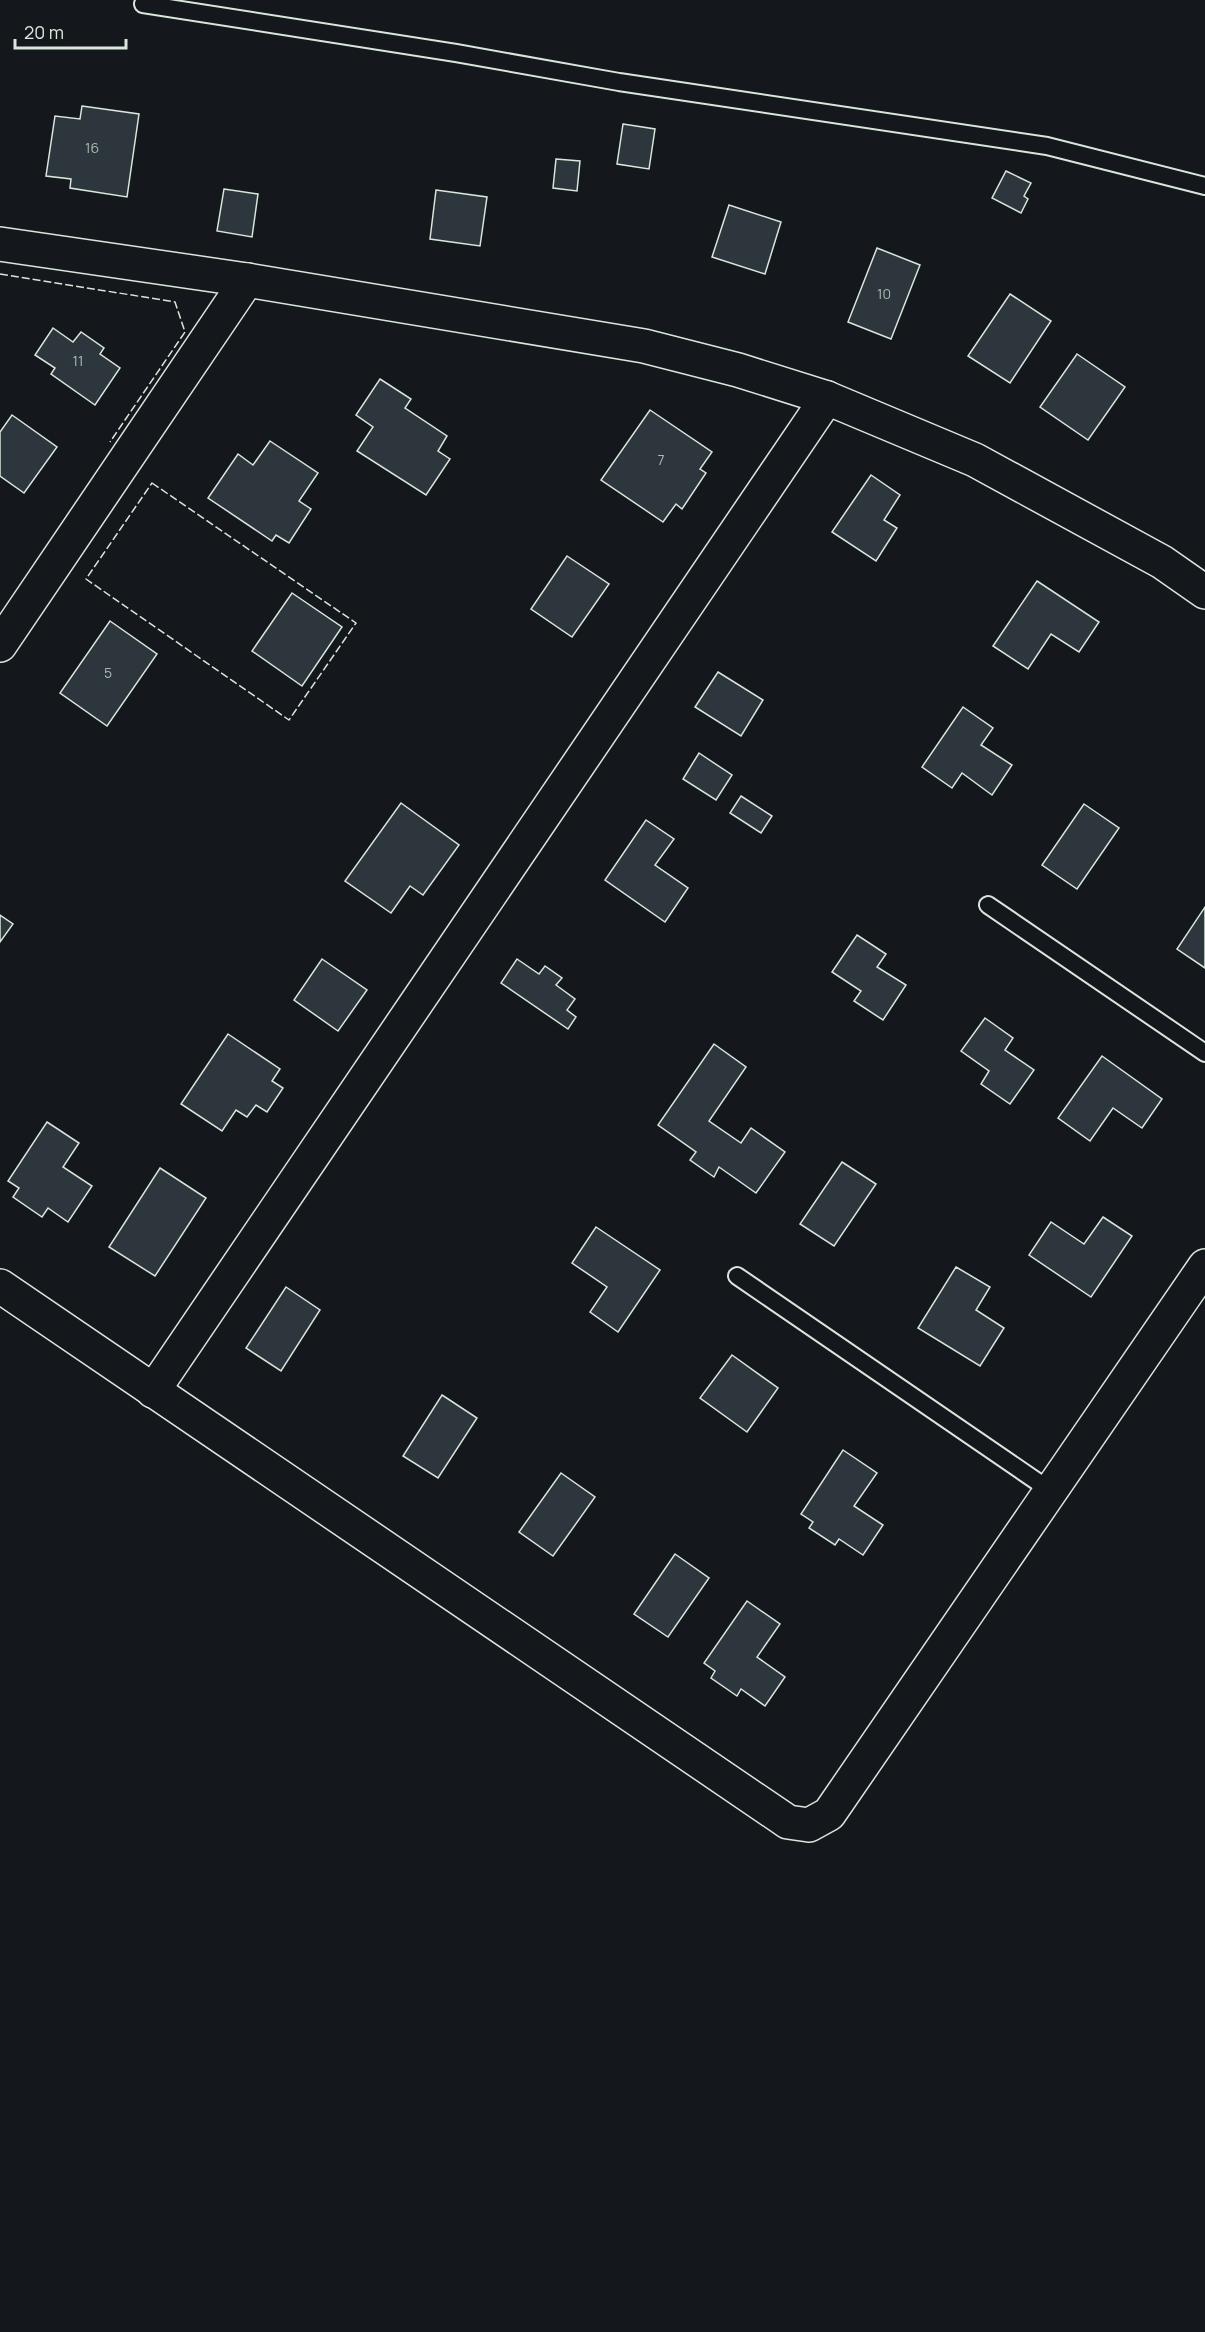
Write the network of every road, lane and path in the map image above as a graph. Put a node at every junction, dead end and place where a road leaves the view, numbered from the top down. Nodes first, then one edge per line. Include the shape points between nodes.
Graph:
1 (143, 4) dead end
2 (1205, 186) edge
3 (0, 244) edge
4 (247, 280) junction
5 (827, 398) junction
6 (1205, 592) edge
7 (0, 645) edge
8 (988, 905) dead end
9 (1205, 1053) edge
10 (1205, 1266) edge
11 (737, 1276) dead end
12 (0, 1286) edge
13 (153, 1391) junction
14 (1051, 1491) junction

1 - 2 lane via 619,82 1047,146
3 - 4 street
4 - 5 street via 644,346
4 - 7 street
5 - 6 street via 975,460 1162,562
5 - 13 street
8 - 9 lane
10 - 14 street
11 - 14 lane
12 - 13 street
13 - 14 street via 788,1822 809,1825 829,1814

